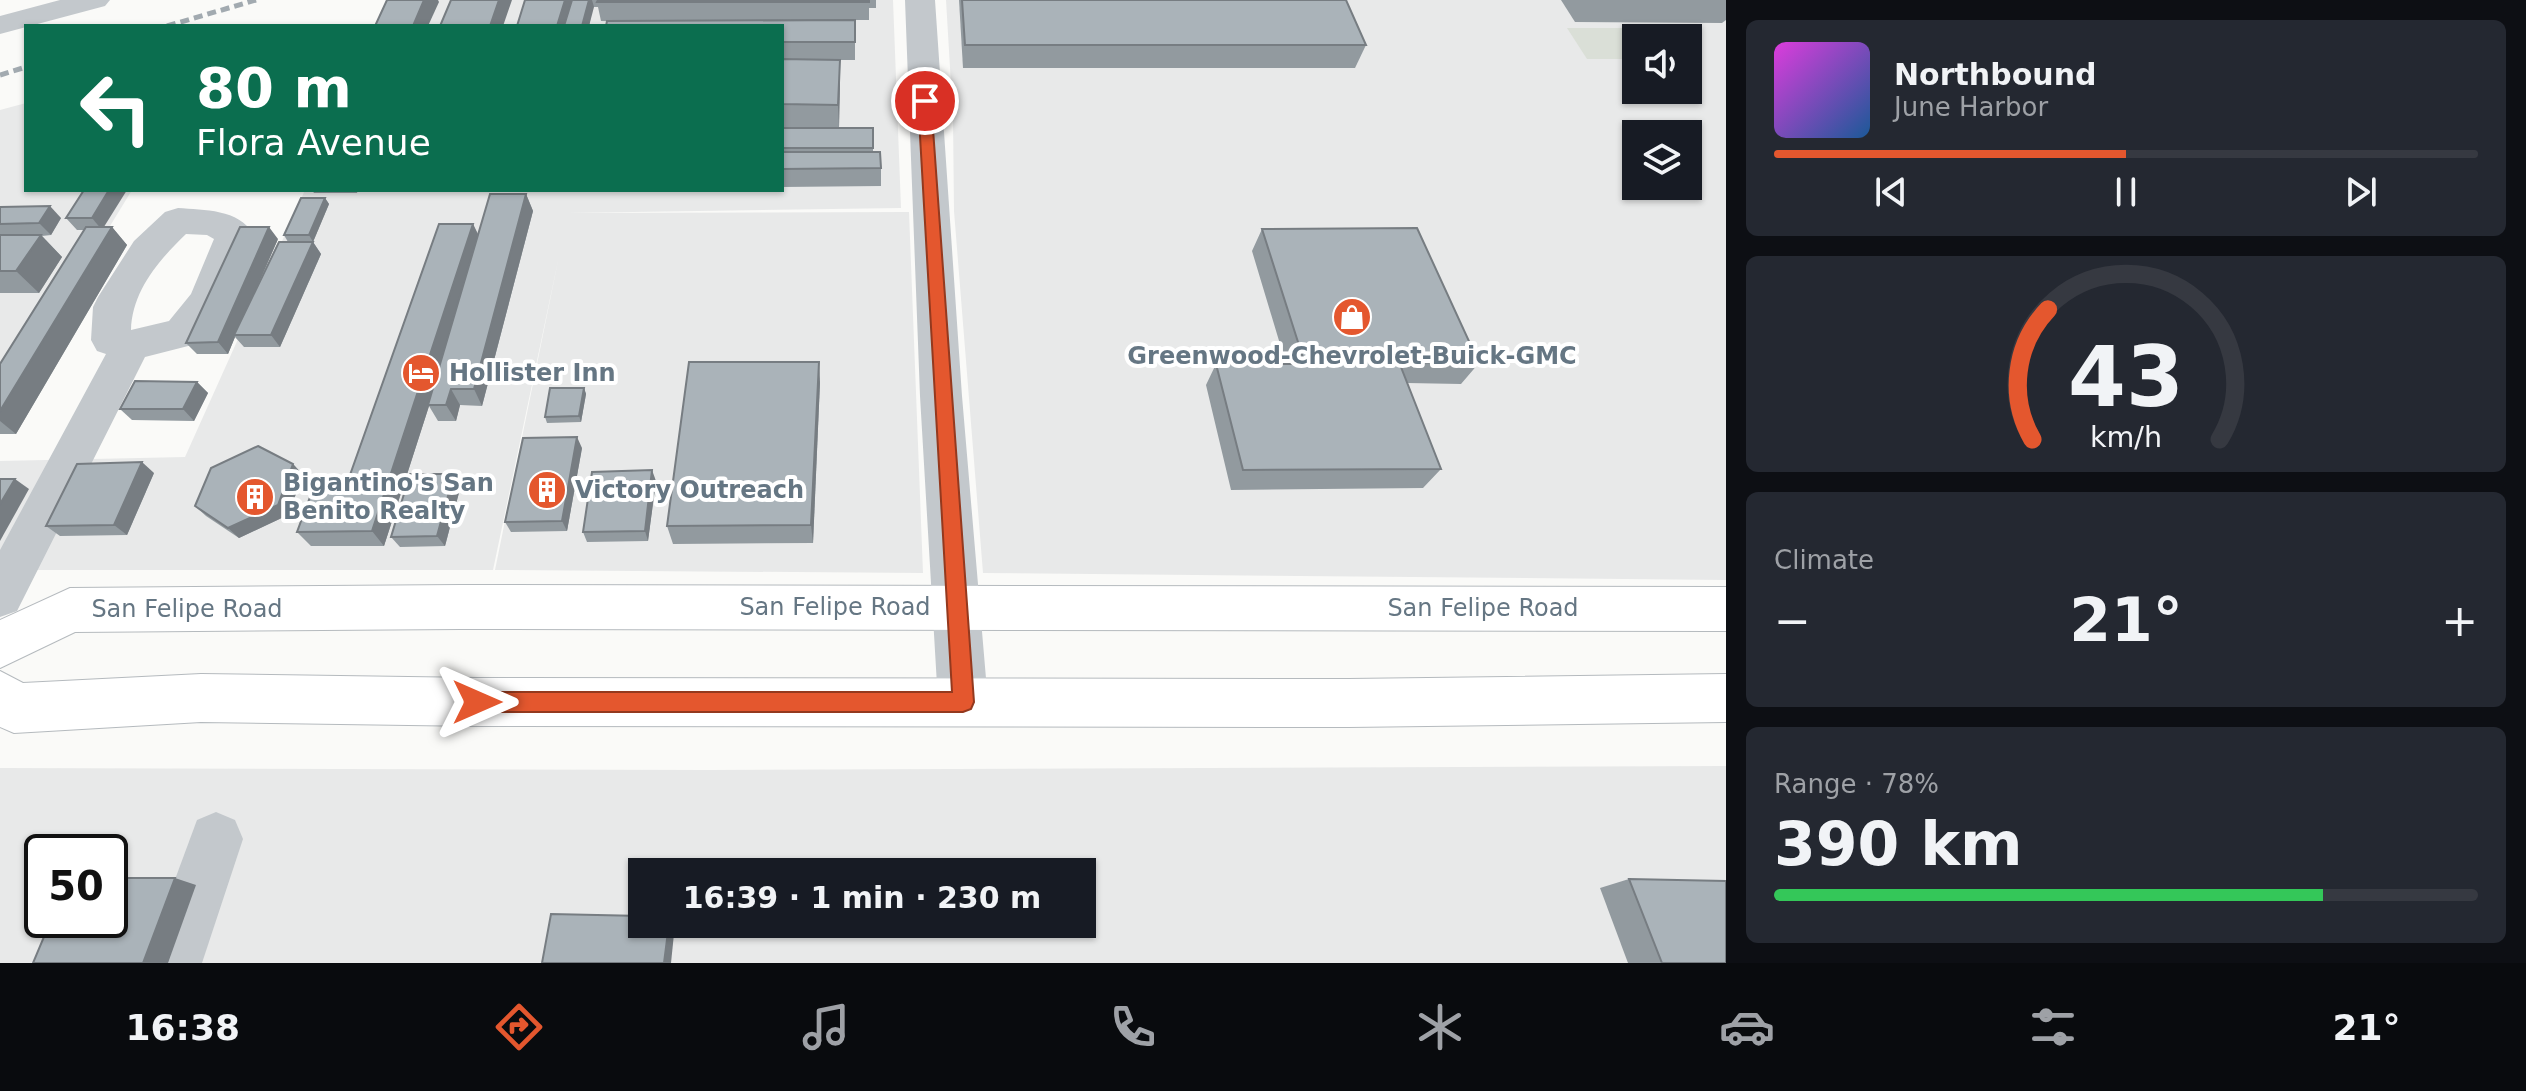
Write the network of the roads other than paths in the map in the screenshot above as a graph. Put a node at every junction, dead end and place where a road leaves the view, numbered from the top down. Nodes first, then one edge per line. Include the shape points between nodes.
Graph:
1 (95, 0) edge
2 (920, 0) edge
3 (0, 25) edge
4 (131, 345) dead end
5 (0, 596) edge
6 (955, 607) junction
7 (1726, 609) edge
8 (0, 645) edge
9 (0, 695) edge
10 (1726, 698) edge
11 (963, 702) junction
12 (216, 839) dead end
13 (173, 963) edge

1 - 3 street
2 - 6 street
4 - 5 street
6 - 7 main road, San Felipe Road
6 - 8 main road, San Felipe Road via 70,610
6 - 11 street
9 - 11 main road via 14,708 201,698
10 - 11 main road
12 - 13 street

